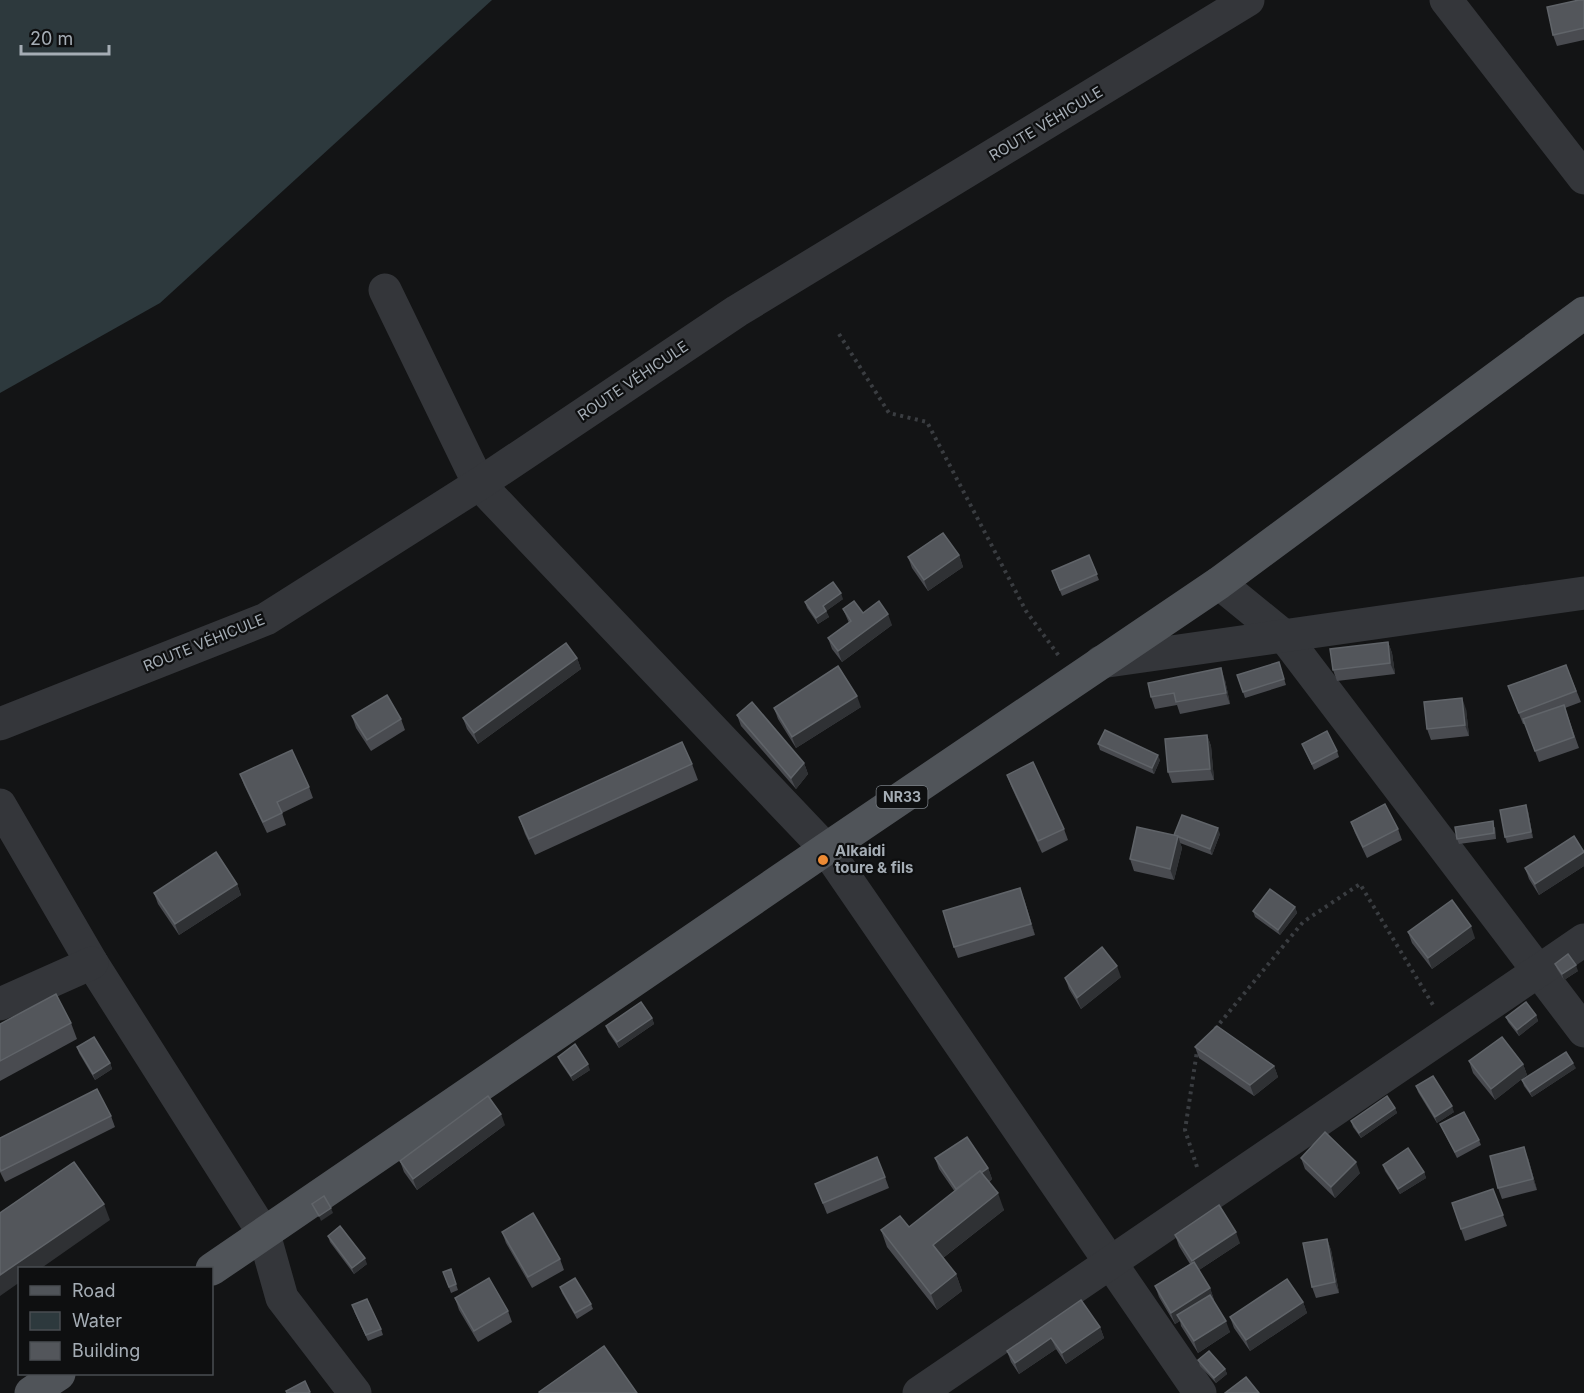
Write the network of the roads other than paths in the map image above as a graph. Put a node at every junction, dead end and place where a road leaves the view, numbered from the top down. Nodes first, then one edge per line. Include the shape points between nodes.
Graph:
1 (1248, 0) edge
2 (1446, 0) edge
3 (1584, 178) edge
4 (385, 290) dead end
5 (1584, 313) edge
6 (479, 484) junction
7 (1219, 584) junction
8 (1584, 593) edge
9 (1284, 636) junction
10 (1089, 671) junction
11 (0, 724) edge
12 (0, 805) edge
13 (826, 849) junction
14 (1584, 940) edge
15 (92, 963) junction
16 (1539, 971) junction
17 (0, 1004) edge
18 (1584, 1031) edge
19 (264, 1233) junction
20 (1110, 1262) junction
21 (213, 1268) edge
22 (58, 1375) edge
23 (31, 1393) edge
24 (355, 1393) edge
25 (919, 1393) edge
26 (1200, 1393) edge

1 - 6 street, ROUTE VÉHICULE via 737,311
2 - 3 street
4 - 6 street
5 - 7 main road, NR33
6 - 11 street, ROUTE VÉHICULE via 266,619
6 - 13 street
7 - 9 street
7 - 10 main road, NR33
8 - 9 street
9 - 10 street
9 - 16 street
10 - 13 main road, NR33
12 - 15 street
13 - 19 main road, NR33
13 - 20 street
14 - 16 street
15 - 17 street
15 - 19 street
16 - 18 street
16 - 20 street
19 - 21 main road, NR33
19 - 24 street via 282,1298
20 - 25 street
20 - 26 street
22 - 23 main road

